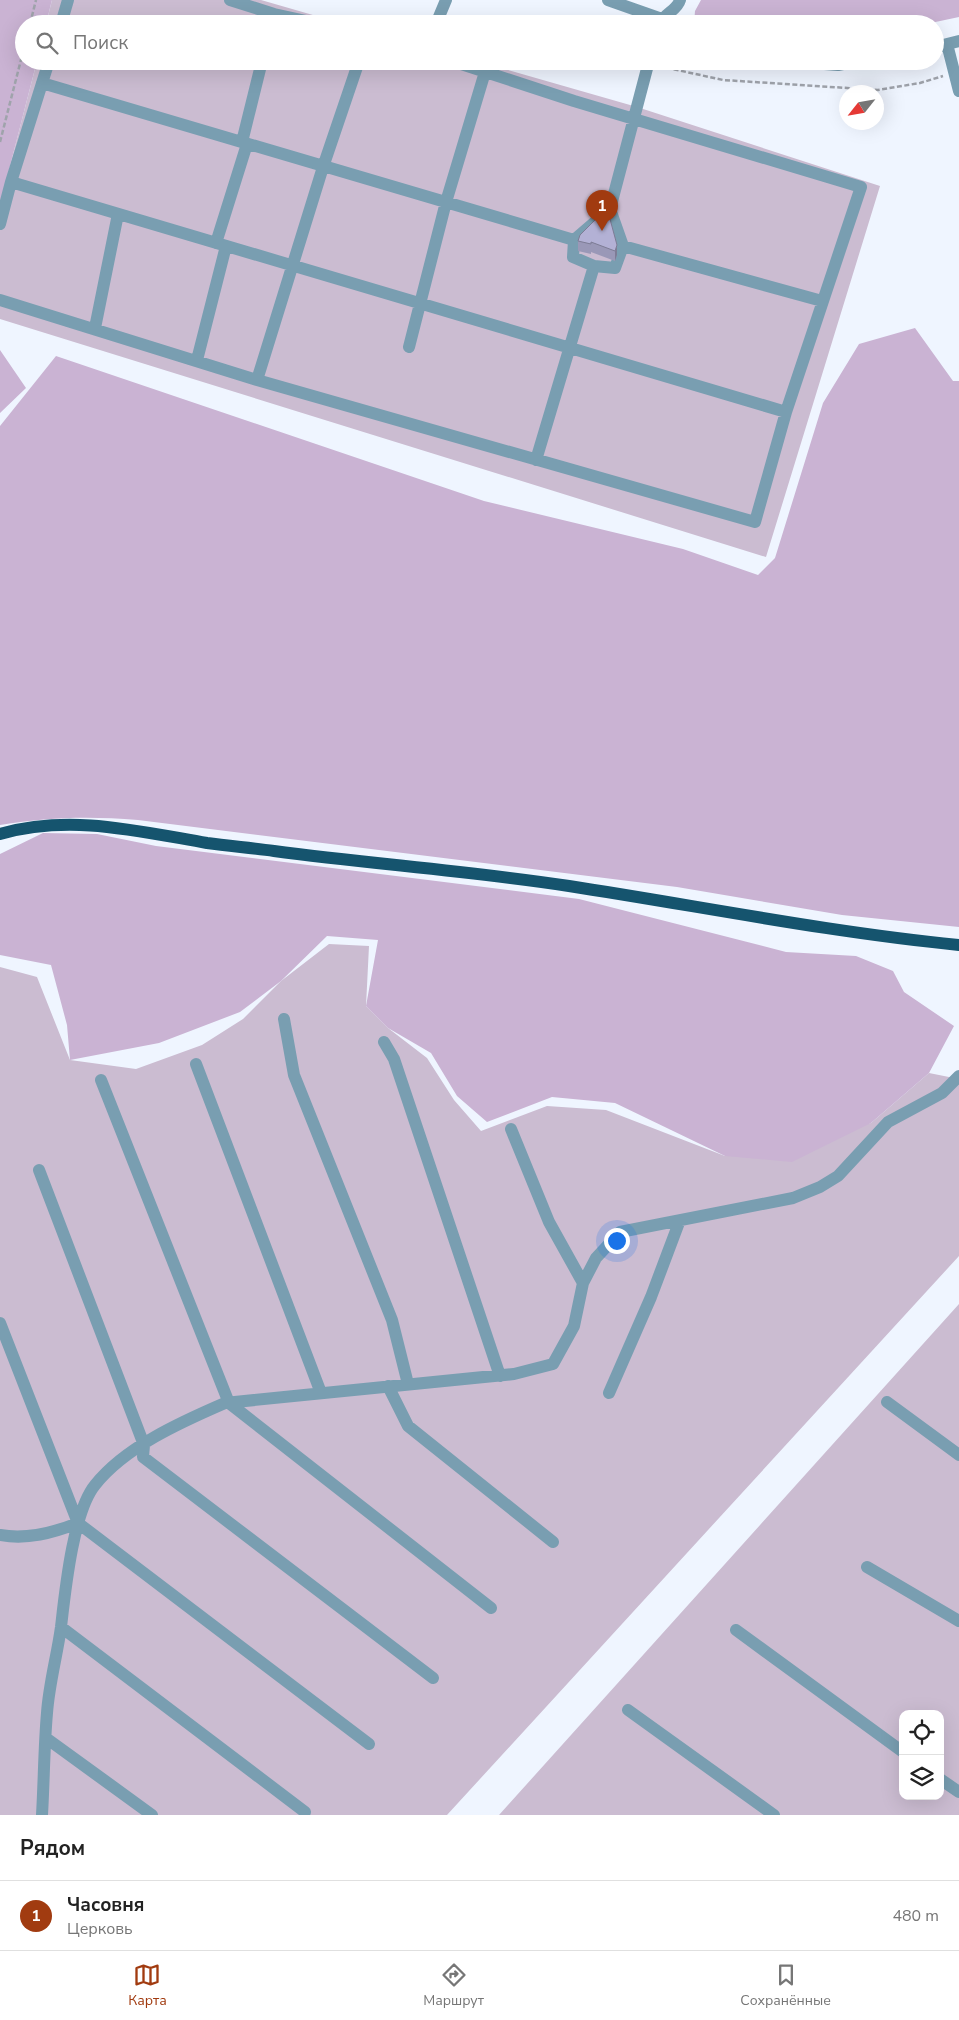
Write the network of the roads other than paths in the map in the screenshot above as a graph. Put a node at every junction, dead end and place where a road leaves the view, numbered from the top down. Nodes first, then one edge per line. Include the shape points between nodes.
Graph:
1 (68, 0) edge
2 (230, 0) edge
3 (446, 0) edge
4 (608, 0) edge
5 (680, 0) edge
6 (64, 15) edge
7 (264, 15) edge
8 (440, 15) edge
9 (646, 15) edge
10 (668, 15) edge
11 (947, 44) edge
12 (46, 70) edge
13 (260, 70) edge
14 (356, 70) edge
15 (479, 70) edge
16 (646, 70) edge
17 (485, 72) junction
18 (42, 83) junction
19 (959, 91) edge
20 (633, 117) junction
21 (244, 143) junction
22 (323, 167) junction
23 (11, 182) junction
24 (446, 202) junction
25 (610, 208) junction
26 (118, 214) junction
27 (0, 224) edge
28 (574, 240) junction
29 (221, 244) junction
30 (623, 246) junction
31 (294, 266) junction
32 (594, 266) junction
33 (0, 300) edge
34 (822, 301) junction
35 (421, 304) junction
36 (95, 328) junction
37 (409, 347) dead end
38 (570, 348) junction
39 (197, 360) junction
40 (257, 380) junction
41 (786, 412) junction
42 (536, 460) junction
43 (0, 834) edge
44 (959, 945) edge
45 (284, 1019) dead end
46 (384, 1042) dead end
47 (196, 1064) dead end
48 (959, 1076) edge
49 (101, 1080) dead end
50 (511, 1129) dead end
51 (39, 1170) dead end
52 (680, 1220) junction
53 (583, 1283) junction
54 (0, 1323) edge
55 (500, 1376) junction
56 (408, 1384) junction
57 (388, 1386) junction
58 (321, 1393) junction
59 (609, 1393) dead end
60 (887, 1402) dead end
61 (229, 1403) junction
62 (144, 1445) junction
63 (959, 1455) edge
64 (78, 1523) junction
65 (0, 1535) edge
66 (553, 1542) dead end
67 (867, 1567) dead end
68 (491, 1608) dead end
69 (959, 1621) edge
70 (61, 1627) junction
71 (736, 1630) dead end
72 (433, 1678) dead end
73 (628, 1710) dead end
74 (46, 1738) junction
75 (369, 1744) dead end
76 (899, 1749) edge
77 (944, 1782) edge
78 (959, 1792) edge
79 (305, 1812) dead end
80 (42, 1815) edge
81 (152, 1815) edge
82 (774, 1815) edge

1 - 6 street
2 - 7 street
3 - 8 street
4 - 9 street
5 - 10 street
11 - 19 street
12 - 18 street
13 - 21 street
14 - 22 street
15 - 17 street
16 - 20 street
17 - 20 street
17 - 24 street
18 - 21 street
18 - 23 street
20 - 25 street
20 - 34 street via 861,187
21 - 22 street
21 - 29 street
22 - 24 street
22 - 31 street
23 - 26 street
23 - 27 street
24 - 28 street
24 - 35 street
25 - 28 street
25 - 30 street
26 - 29 street
26 - 36 street
28 - 32 street via 572,257
29 - 31 street
29 - 39 street
30 - 32 street via 615,268
30 - 34 street
31 - 35 street
31 - 40 street
32 - 38 street
33 - 36 street
34 - 41 street
35 - 37 street
35 - 38 street
36 - 39 street
38 - 41 street
38 - 42 street
39 - 40 street
40 - 42 street
41 - 42 street via 755,522
43 - 44 main road via 24,827 60,824 116,826 209,843 566,886
45 - 56 street via 294,1075 392,1320
46 - 55 street via 394,1058
47 - 58 street
48 - 52 street via 942,1093 888,1122 838,1176 820,1187 793,1198
49 - 61 street
50 - 53 street via 549,1222
51 - 62 street
52 - 53 street via 620,1232 596,1258
52 - 59 street
53 - 55 street via 574,1326 553,1364
54 - 64 street
55 - 56 street
56 - 57 street
57 - 58 street
57 - 66 street via 408,1426
58 - 61 street
60 - 63 street
61 - 62 street via 192,1418
61 - 68 street
62 - 64 street via 114,1465 94,1486
62 - 72 street via 143,1457
64 - 65 street via 56,1532 15,1538
64 - 70 street
64 - 75 street
67 - 69 street
70 - 74 street
70 - 79 street
71 - 76 street
73 - 82 street
74 - 80 street
74 - 81 street
77 - 78 street

